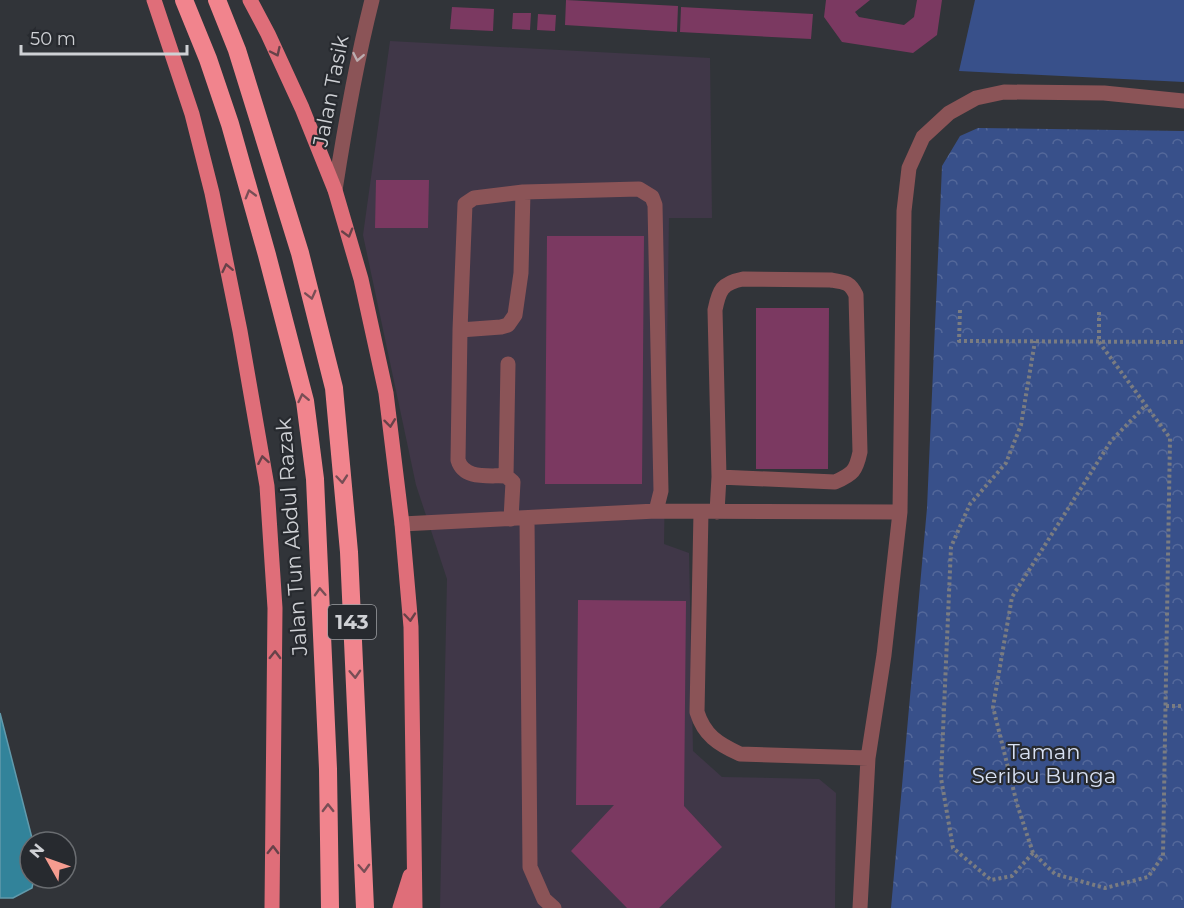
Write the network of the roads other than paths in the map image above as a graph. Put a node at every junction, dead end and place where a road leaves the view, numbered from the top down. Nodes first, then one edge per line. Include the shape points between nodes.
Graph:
1 (154, 0) edge
2 (184, 0) edge
3 (216, 0) edge
4 (250, 0) edge
5 (372, 0) edge
6 (1184, 101) edge
7 (335, 190) junction
8 (523, 192) junction
9 (460, 330) junction
10 (508, 364) dead end
11 (506, 476) junction
12 (719, 477) junction
13 (656, 511) junction
14 (701, 512) junction
15 (717, 512) junction
16 (900, 512) junction
17 (527, 518) junction
18 (511, 519) junction
19 (402, 524) junction
20 (868, 758) junction
21 (415, 862) junction
22 (272, 880) junction
23 (272, 908) edge
24 (281, 908) edge
25 (330, 908) edge
26 (365, 908) edge
27 (400, 908) edge
28 (415, 908) edge
29 (554, 908) edge
30 (860, 908) edge

22 -> 1 main road via 275,608 267,486 212,194 192,114
25 -> 2 highway, Jalan Tun Abdul Razak / 143 via 315,479 304,401 230,124
3 -> 26 highway, 143 via 257,111 300,253 334,388 349,552
4 -> 7 main road via 302,108
5 -> 7 street, Jalan Tasik via 359,50
6 - 16 street via 1104,93 1004,92 976,98 949,113 923,137 909,168 904,210
7 -> 19 main road via 361,279 386,393
8 - 9 street via 521,273 515,315 508,325 501,327
8 - 9 street via 474,198 465,204
8 - 13 street via 639,189 652,197 661,491
9 - 11 street via 460,467 471,475
10 - 11 street
11 - 18 street via 513,482
12 - 12 street via 715,310 719,292 730,281 743,279 844,281 856,295 860,452 857,465 849,476 835,482
12 - 15 street
13 - 14 street
13 - 17 street
14 - 15 street
14 - 20 street via 701,724 724,747 740,753
15 - 16 street
16 - 20 street
17 - 18 street
17 - 29 street via 530,867 544,899
18 - 19 street
19 -> 21 main road via 411,627
20 - 30 street
21 - 27 main road
21 - 28 main road
22 - 23 main road
22 - 24 main road

